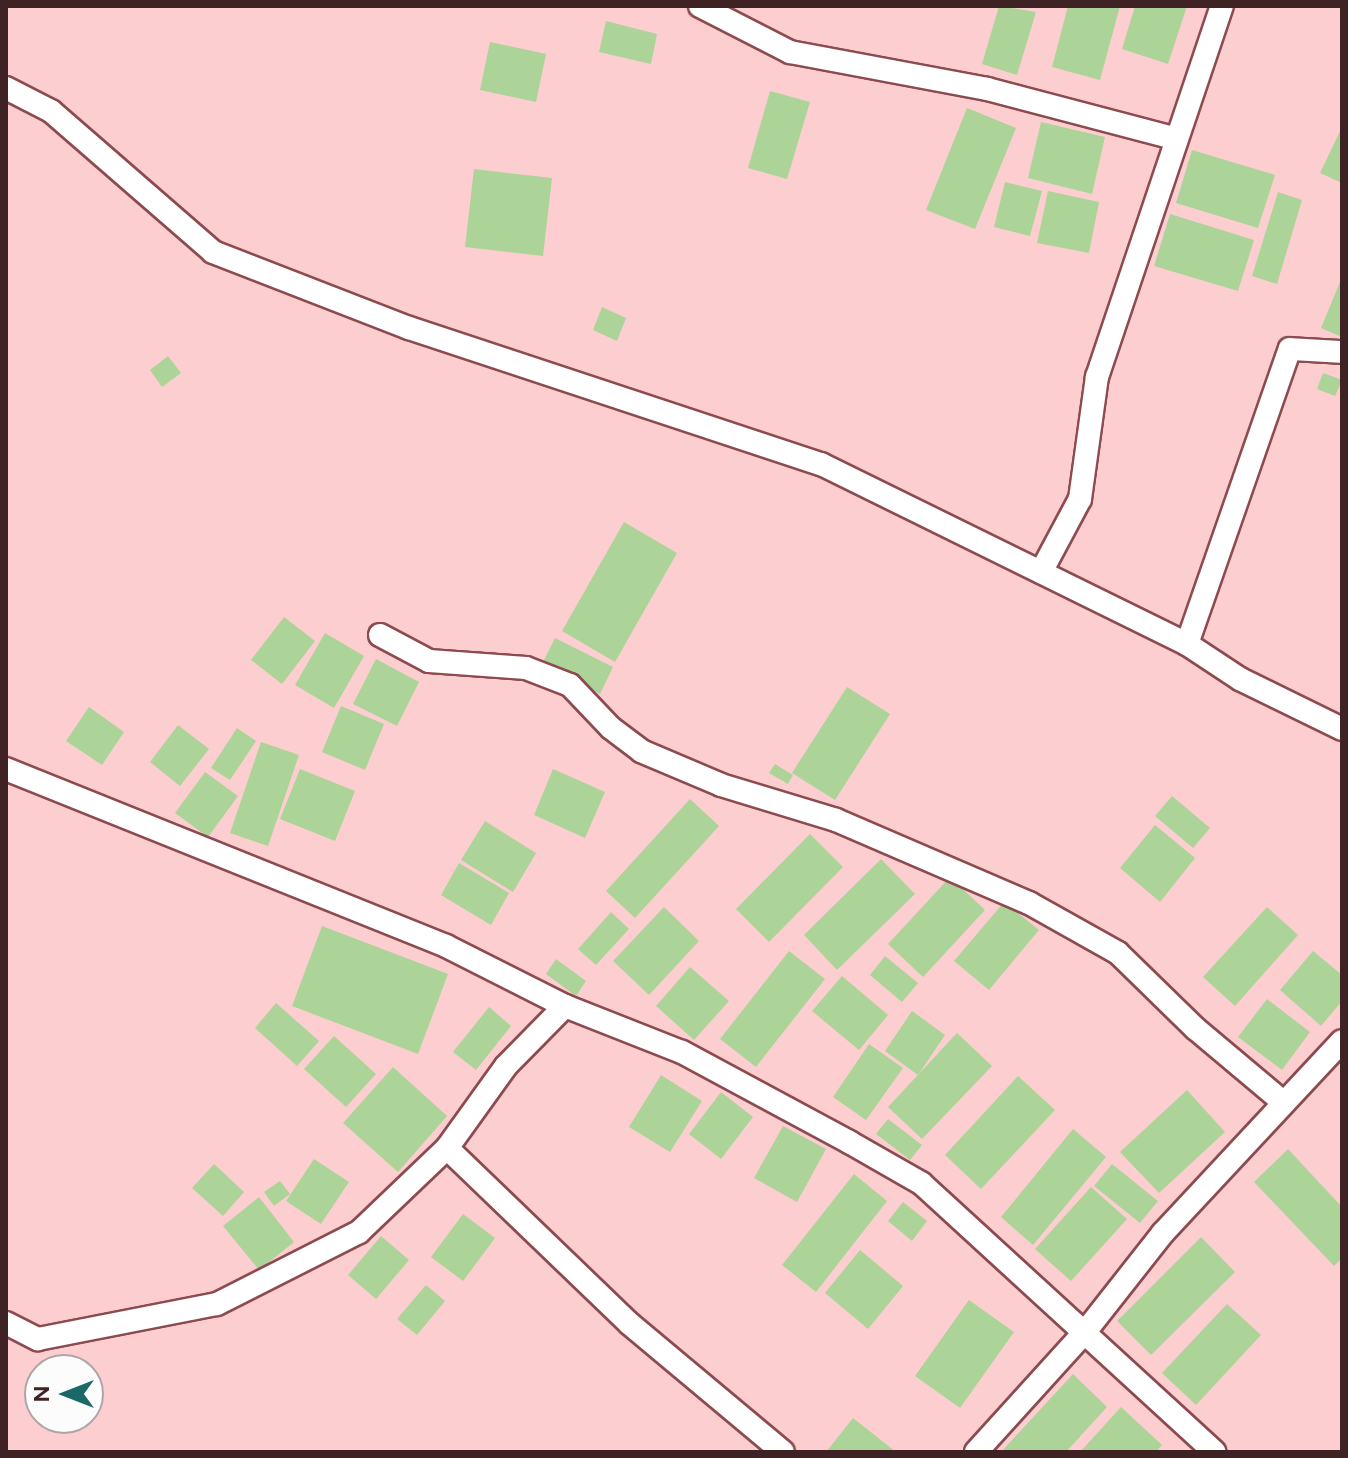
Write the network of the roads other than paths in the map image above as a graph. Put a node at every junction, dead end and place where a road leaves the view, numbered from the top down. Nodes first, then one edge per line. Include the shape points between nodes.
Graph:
1 (700, 6) edge
2 (1222, 6) edge
3 (6, 88) edge
4 (1177, 139) junction
5 (1342, 352) edge
6 (1041, 572) junction
7 (380, 635) dead end
8 (1187, 644) junction
9 (1342, 729) edge
10 (6, 769) edge
11 (565, 1006) junction
12 (1342, 1041) edge
13 (1283, 1102) junction
14 (447, 1148) junction
15 (6, 1323) edge
16 (1085, 1332) junction
17 (783, 1452) edge
18 (976, 1452) edge
19 (1215, 1452) edge

1 - 4 street via 790,52 987,89
2 - 4 street
3 - 6 street via 51,111 213,252 409,328 821,464
4 - 6 street via 1097,377 1080,499
5 - 8 street via 1290,349
6 - 8 street
7 - 13 street via 429,661 526,668 570,685 641,751 721,785 836,820 1029,903 1118,953 1196,1029
8 - 9 street via 1240,679
10 - 11 street via 446,946
11 - 14 street via 506,1066
11 - 16 street via 682,1052 921,1183
12 - 13 street
13 - 16 street via 1163,1233
14 - 15 street via 359,1232 217,1304 38,1339
14 - 17 street via 630,1324
16 - 18 street
16 - 19 street

